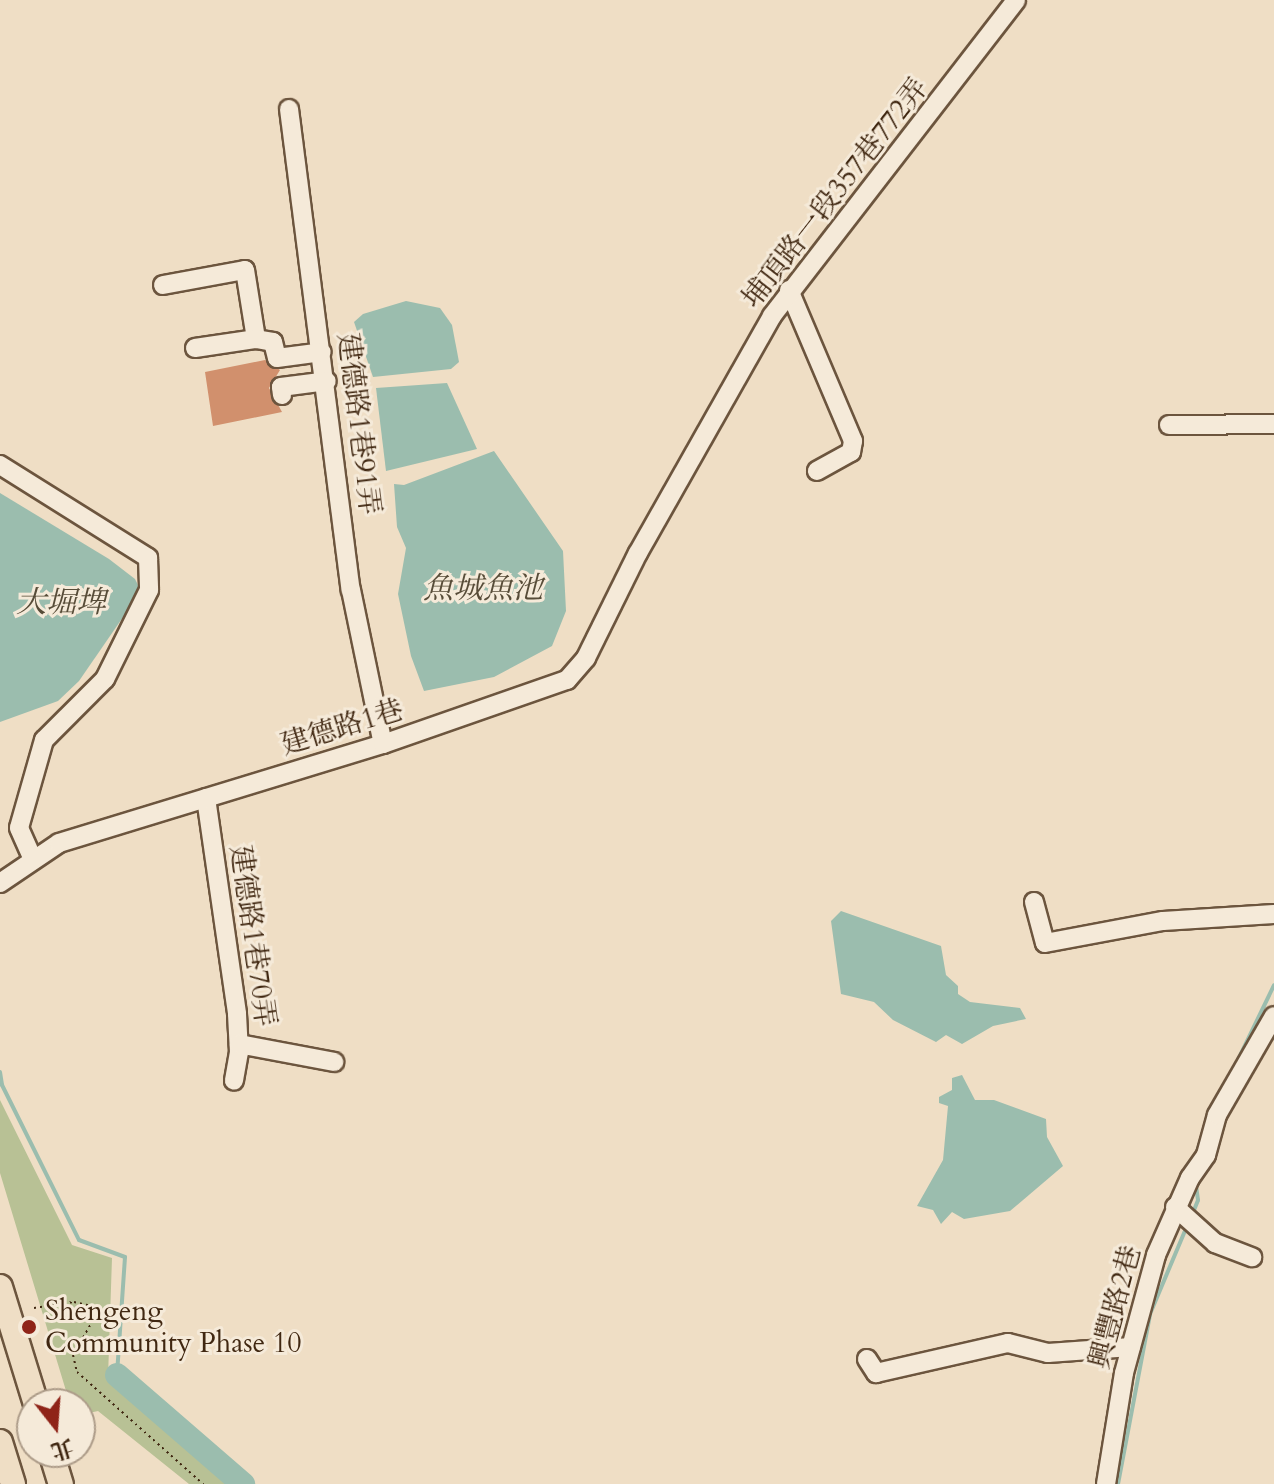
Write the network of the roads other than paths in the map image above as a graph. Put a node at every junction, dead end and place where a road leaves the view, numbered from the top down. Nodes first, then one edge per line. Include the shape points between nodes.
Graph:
1 (1016, 0) edge
2 (289, 109) dead end
3 (163, 285) dead end
4 (789, 290) junction
5 (256, 339) junction
6 (195, 348) dead end
7 (322, 352) junction
8 (277, 358) junction
9 (327, 381) junction
10 (1274, 424) edge
11 (1169, 425) dead end
12 (0, 465) edge
13 (817, 471) dead end
14 (638, 553) joint
15 (383, 744) junction
16 (206, 798) junction
17 (32, 857) junction
18 (0, 883) edge
19 (1034, 902) dead end
20 (1274, 914) edge
21 (1274, 1016) edge
22 (239, 1044) junction
23 (334, 1062) dead end
24 (234, 1081) dead end
25 (1175, 1207) junction
26 (1252, 1257) dead end
27 (0, 1287) edge
28 (1131, 1347) junction
29 (867, 1359) dead end
30 (31, 1388) edge
31 (0, 1442) edge
32 (13, 1484) edge
33 (1106, 1484) edge

1 - 4 street, 埔頂路一段357巷772弄 via 925,123
2 - 7 street, 建德路1巷91弄
3 - 5 street via 245,270
4 - 13 street via 853,441 851,452
4 - 14 street, 埔頂路一段357巷772弄
5 - 6 street
5 - 8 street via 273,342
7 - 8 street
7 - 9 street, 建德路1巷91弄
8 - 9 street via 281,391
9 - 15 street, 建德路1巷91弄 via 351,590
10 - 11 street
12 - 17 street via 148,558 149,590 105,679 44,740 19,828
14 - 15 street, 建德路1巷 via 586,658 567,680
15 - 16 street, 建德路1巷
16 - 17 street, 建德路1巷 via 59,843
16 - 22 street, 建德路1巷70弄
17 - 18 street, 建德路1巷
19 - 20 street via 1045,943 1163,921
21 - 25 street, 興豐路2巷 via 1217,1115 1206,1155
22 - 23 street
22 - 24 street, 建德路1巷70弄
25 - 26 street via 1215,1243
25 - 28 street, 興豐路2巷 via 1145,1286
27 - 30 main road
28 - 29 street via 1048,1353 1008,1343 876,1373
28 - 33 street, 興豐路2巷
31 - 32 main road

